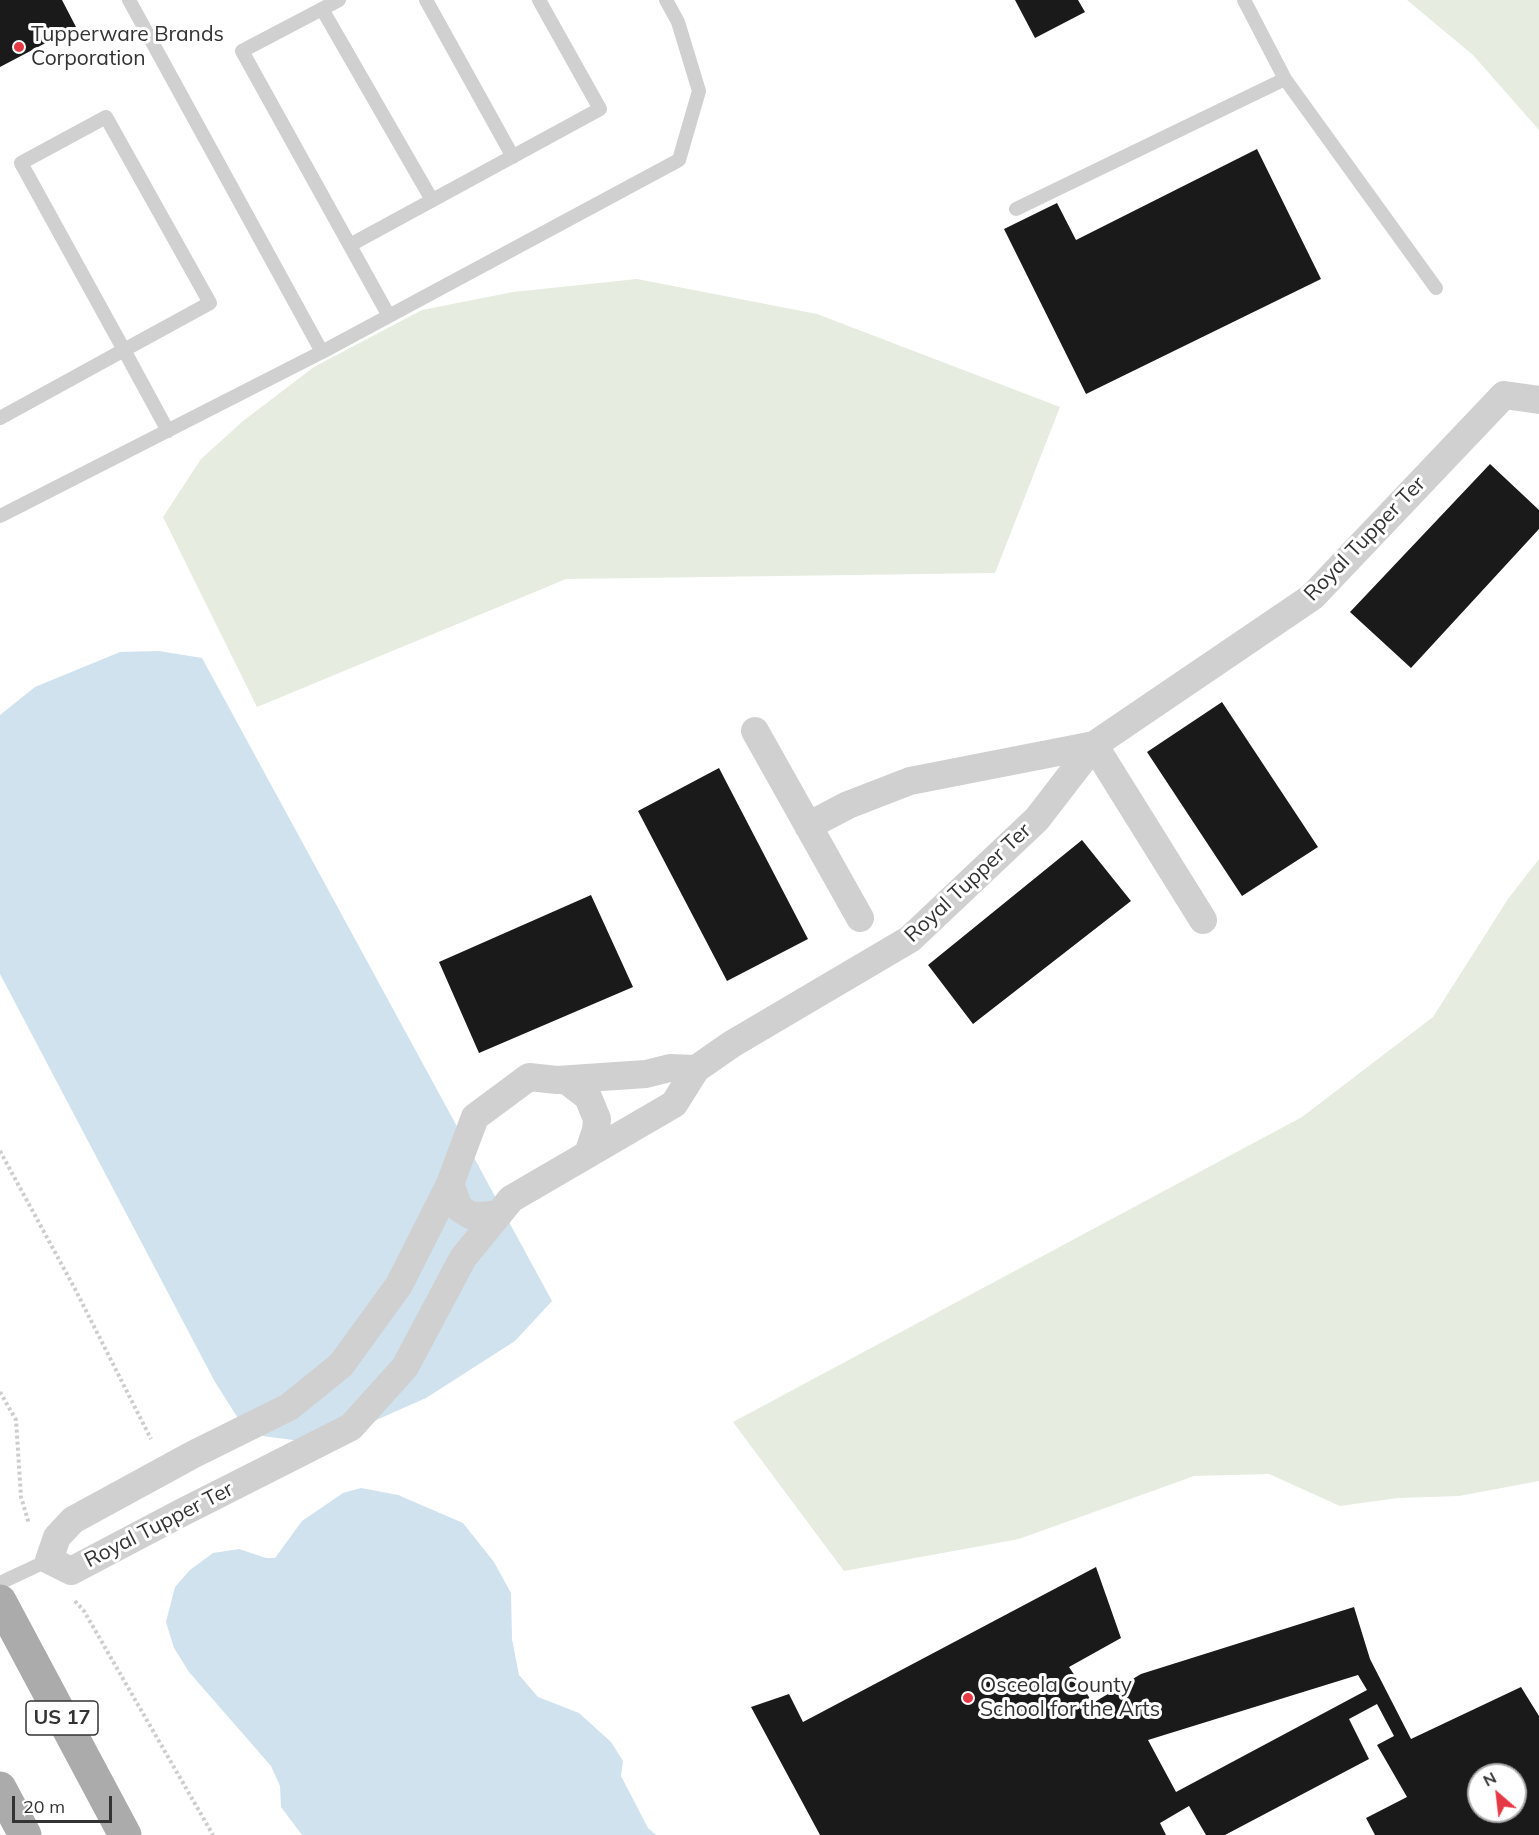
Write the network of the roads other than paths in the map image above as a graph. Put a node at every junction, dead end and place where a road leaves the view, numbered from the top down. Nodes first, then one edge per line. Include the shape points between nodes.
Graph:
1 (129, 0) edge
2 (339, 0) edge
3 (426, 0) edge
4 (539, 0) edge
5 (666, 0) edge
6 (1244, 0) edge
7 (322, 9) junction
8 (1285, 79) junction
9 (513, 157) junction
10 (432, 200) junction
11 (1016, 209) dead end
12 (350, 245) junction
13 (1436, 288) dead end
14 (389, 316) junction
15 (124, 350) junction
16 (322, 352) junction
17 (1539, 400) edge
18 (0, 418) edge
19 (168, 430) junction
20 (0, 516) edge
21 (755, 731) dead end
22 (1094, 745) junction
23 (808, 826) junction
24 (860, 918) dead end
25 (1203, 920) dead end
26 (696, 1069) junction
27 (566, 1080) junction
28 (588, 1154) junction
29 (450, 1184) junction
30 (499, 1214) junction
31 (46, 1561) junction
32 (0, 1583) edge
33 (0, 1600) edge
34 (0, 1788) edge
35 (25, 1835) edge
36 (125, 1835) edge

1 - 16 lane
2 - 7 lane
3 - 9 lane
4 - 9 lane via 600,109
5 - 14 lane via 678,22 699,91 679,160
6 - 8 lane
7 - 10 lane
7 - 12 lane via 242,51
8 - 11 lane
8 - 13 lane
9 - 10 lane
10 - 12 lane
12 - 14 lane
14 - 16 lane
15 - 15 lane via 210,303 106,117 21,163
15 - 18 lane
15 - 19 lane
16 - 19 lane
17 - 22 street, Royal Tupper Ter via 1504,395 1312,597
19 - 20 lane
21 - 23 street
22 - 23 street, Royal Tupper Ter via 910,781 848,805
22 - 25 street
22 - 26 street, Royal Tupper Ter via 1037,819 910,939
23 - 24 street
26 - 27 street, Royal Tupper Ter via 670,1068 646,1074
26 - 28 street, Royal Tupper Ter via 674,1104
27 - 28 street via 588,1097 597,1119
27 - 29 street, Royal Tupper Ter via 529,1077 475,1117
28 - 30 street, Royal Tupper Ter via 511,1199
29 - 30 street via 459,1208 470,1215
29 - 31 street, Royal Tupper Ter via 399,1285 341,1365 289,1407 74,1520 57,1537
30 - 31 street, Royal Tupper Ter via 463,1258 405,1367 351,1427 71,1571
31 - 32 lane
33 - 36 main road, US 17
34 - 35 main road

